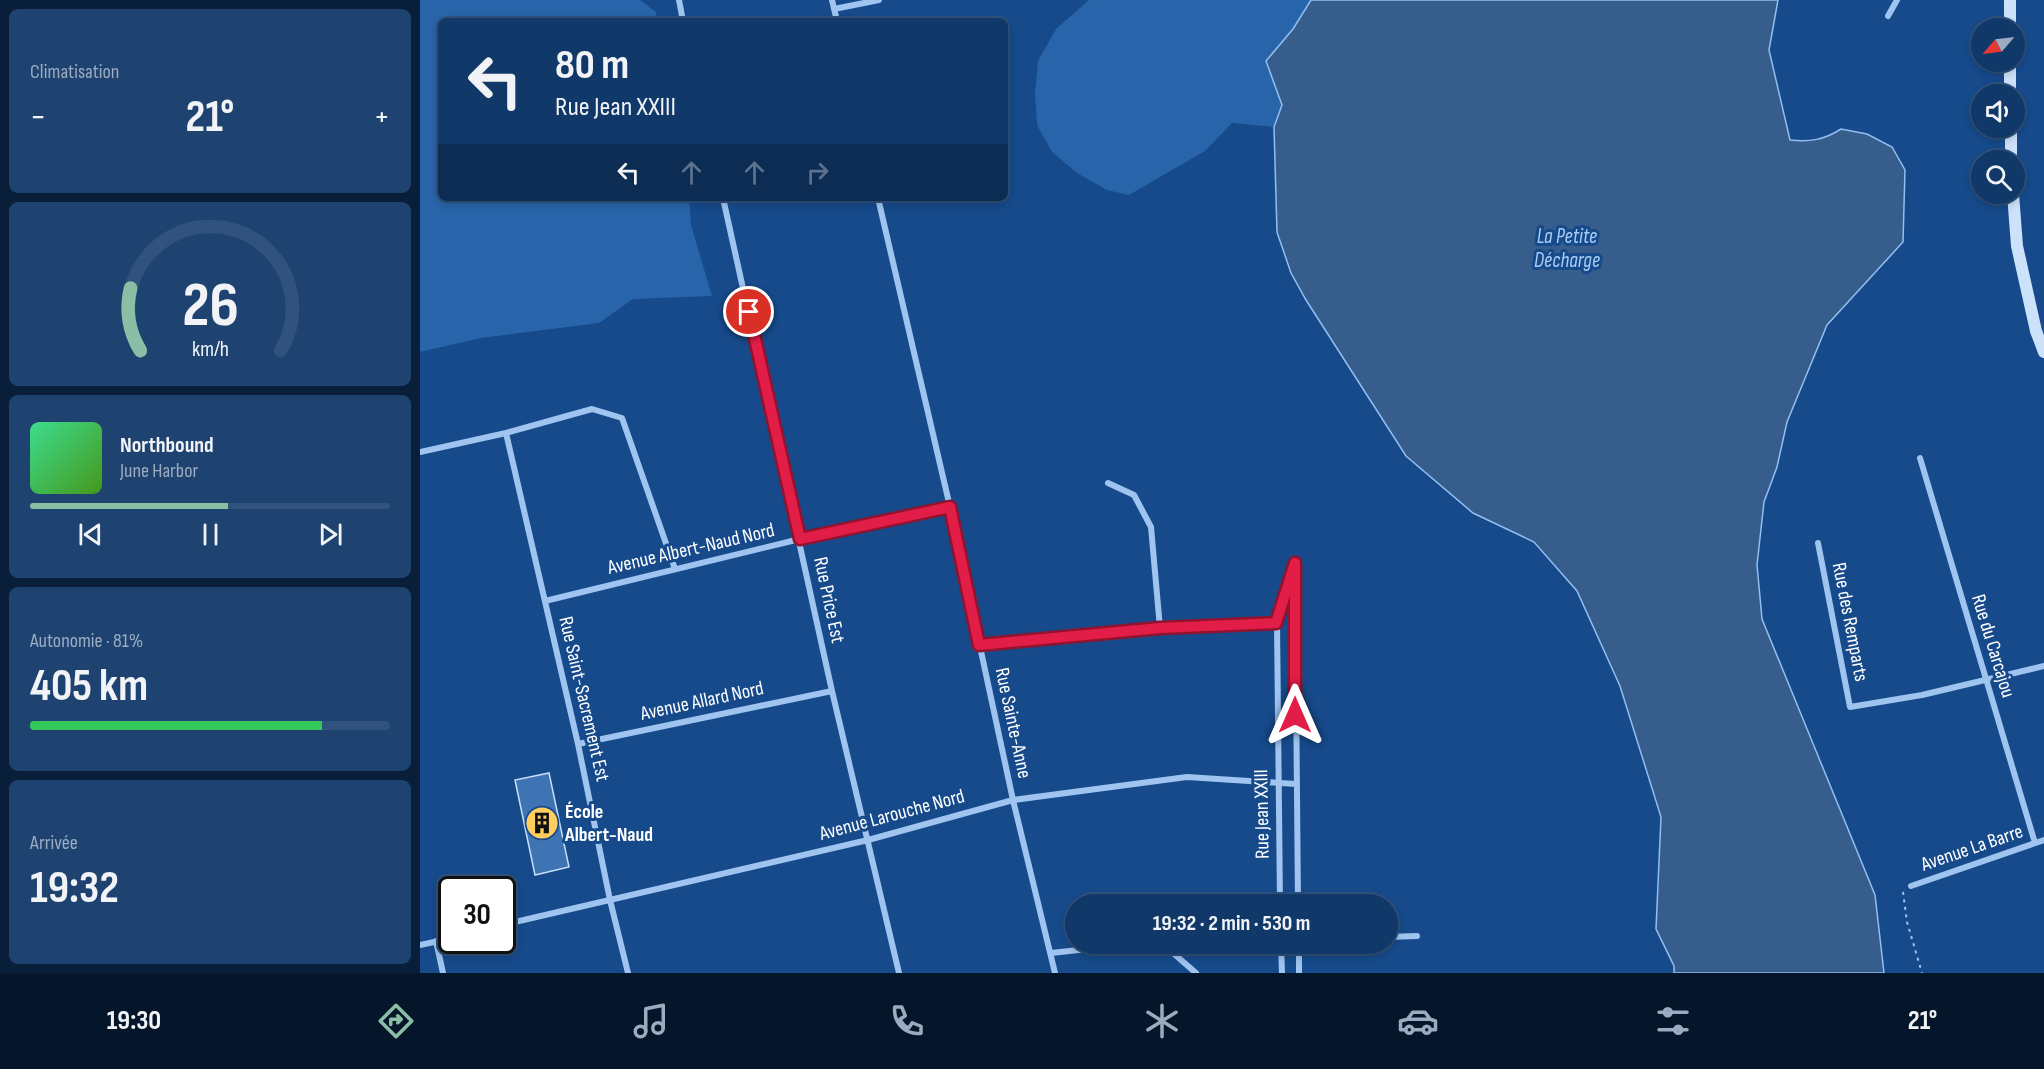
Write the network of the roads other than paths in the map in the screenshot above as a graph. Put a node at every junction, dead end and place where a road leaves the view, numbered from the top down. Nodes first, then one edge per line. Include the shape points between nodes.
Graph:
1 (679, 0) edge
2 (832, 0) edge
3 (879, 0) edge
4 (1897, 0) edge
5 (2010, 0) edge
6 (834, 9) junction
7 (1888, 16) dead end
8 (682, 18) edge
9 (836, 18) edge
10 (2010, 18) edge
11 (724, 201) edge
12 (879, 201) edge
13 (2014, 204) edge
14 (2044, 352) edge
15 (506, 433) junction
16 (420, 452) edge
17 (1920, 458) dead end
18 (1108, 483) dead end
19 (950, 507) junction
20 (800, 539) junction
21 (1818, 543) dead end
22 (675, 569) junction
23 (545, 601) junction
24 (1276, 623) junction
25 (1160, 628) junction
26 (979, 645) junction
27 (2044, 666) edge
28 (1986, 679) junction
29 (832, 691) junction
30 (578, 744) junction
31 (1278, 784) junction
32 (1296, 784) junction
33 (1013, 800) junction
34 (868, 840) junction
35 (2044, 840) edge
36 (2036, 843) junction
37 (1911, 886) road end
38 (1281, 894) edge
39 (1298, 894) edge
40 (610, 900) junction
41 (516, 923) edge
42 (1417, 936) dead end
43 (1398, 937) edge
44 (436, 941) joint
45 (420, 945) edge
46 (1065, 951) edge
47 (1051, 953) junction
48 (1175, 954) edge
49 (1281, 954) edge
50 (1299, 954) edge
51 (443, 973) edge
52 (628, 973) edge
53 (898, 973) edge
54 (1055, 973) edge
55 (1196, 973) edge
56 (1282, 973) edge
57 (1299, 973) edge

1 - 8 street
2 - 6 street
3 - 6 street
4 - 7 street
5 - 10 street
6 - 9 street
11 - 20 street, Rue Price Est
12 - 19 street, Rue Sainte-Anne
13 - 14 street via 2016,246
15 - 16 street
15 - 22 street via 592,409 622,418
15 - 23 street, Rue Saint-Sacrement Est
17 - 28 street, Rue du Carcajou
18 - 25 street via 1134,495 1151,527
19 - 20 street, Avenue Albert-Naud Nord
19 - 26 street, Rue Sainte-Anne
20 - 22 street, Avenue Albert-Naud Nord
20 - 29 street, Rue Price Est
21 - 28 street, Rue des Remparts via 1850,708
22 - 23 street, Avenue Albert-Naud Nord
23 - 30 street, Rue Saint-Sacrement Est
24 - 25 street
24 - 31 street, Rue Jean XXIII
24 - 32 street, Rue Jean XXIII via 1295,563
25 - 26 street
26 - 33 street, Rue Sainte-Anne
27 - 28 street
28 - 36 street, Rue du Carcajou
29 - 30 street, Avenue Allard Nord
29 - 34 street, Rue Price Est
30 - 40 street, Rue Saint-Sacrement Est
31 - 32 street, Avenue Larouche Nord
31 - 33 street, Avenue Larouche Nord via 1187,777
31 - 38 street, Rue Jean XXIII
32 - 39 street, Rue Jean XXIII
33 - 34 street, Avenue Larouche Nord
33 - 47 street, Rue Sainte-Anne
34 - 40 street, Avenue Larouche Nord
34 - 53 street, Rue Price Est
35 - 36 street, Avenue La Barre
36 - 37 street, Avenue La Barre
40 - 41 street, Avenue Larouche Nord
40 - 52 street, Rue Saint-Sacrement Est
42 - 43 street
44 - 45 street
44 - 51 street
46 - 47 street
47 - 54 street, Rue Sainte-Anne
48 - 55 street
49 - 56 street
50 - 57 street

